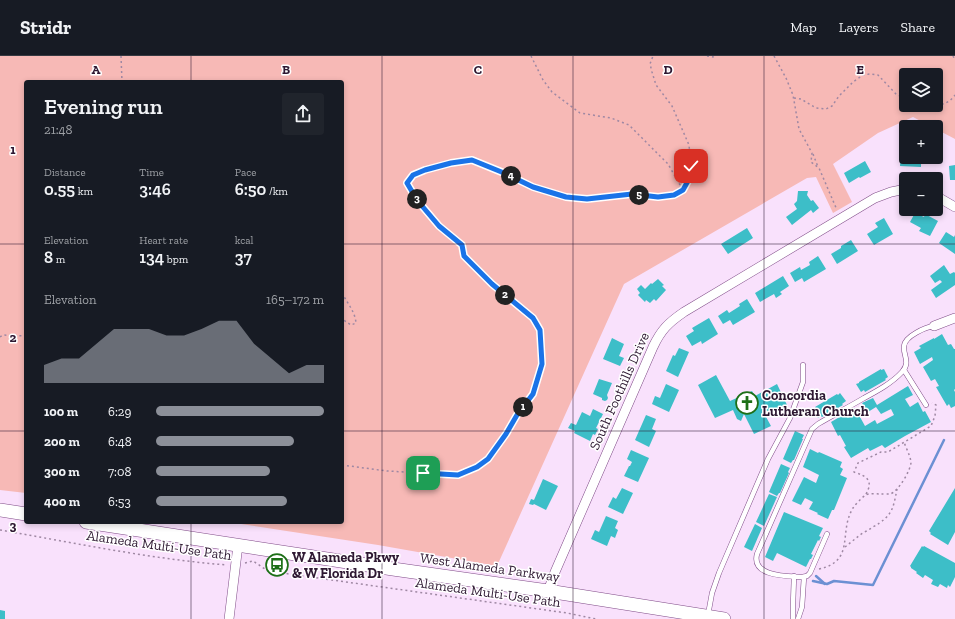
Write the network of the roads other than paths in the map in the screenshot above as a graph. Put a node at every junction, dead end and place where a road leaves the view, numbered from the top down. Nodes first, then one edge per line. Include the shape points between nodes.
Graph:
1 (899, 191) edge
2 (943, 200) edge
3 (955, 207) edge
4 (955, 318) edge
5 (934, 326) joint
6 (803, 365) dead end
7 (904, 370) junction
8 (926, 405) dead end
9 (0, 510) edge
10 (24, 514) edge
11 (118, 524) edge
12 (134, 525) edge
13 (827, 534) dead end
14 (238, 545) junction
15 (794, 576) junction
16 (804, 577) junction
17 (548, 591) junction
18 (708, 616) junction
19 (229, 619) edge
20 (724, 619) edge
21 (793, 619) edge
22 (798, 619) edge

1 - 17 street, South Foothills Drive via 875,198 684,312 664,328 656,340
2 - 3 street
4 - 5 street
5 - 7 lane via 906,341 904,346 907,364
6 - 18 lane via 803,382 790,418 768,459 719,573
7 - 8 lane
7 - 15 lane via 883,387 812,429 757,557 758,565 764,571
9 - 10 main road
11 - 12 main road, West Alameda Parkway
12 - 14 main road, West Alameda Parkway
13 - 16 lane via 812,570
14 - 17 main road, West Alameda Parkway
14 - 19 street
15 - 16 lane
15 - 21 lane
16 - 22 lane via 802,607
17 - 18 main road, West Alameda Parkway
18 - 20 main road, West Alameda Parkway

